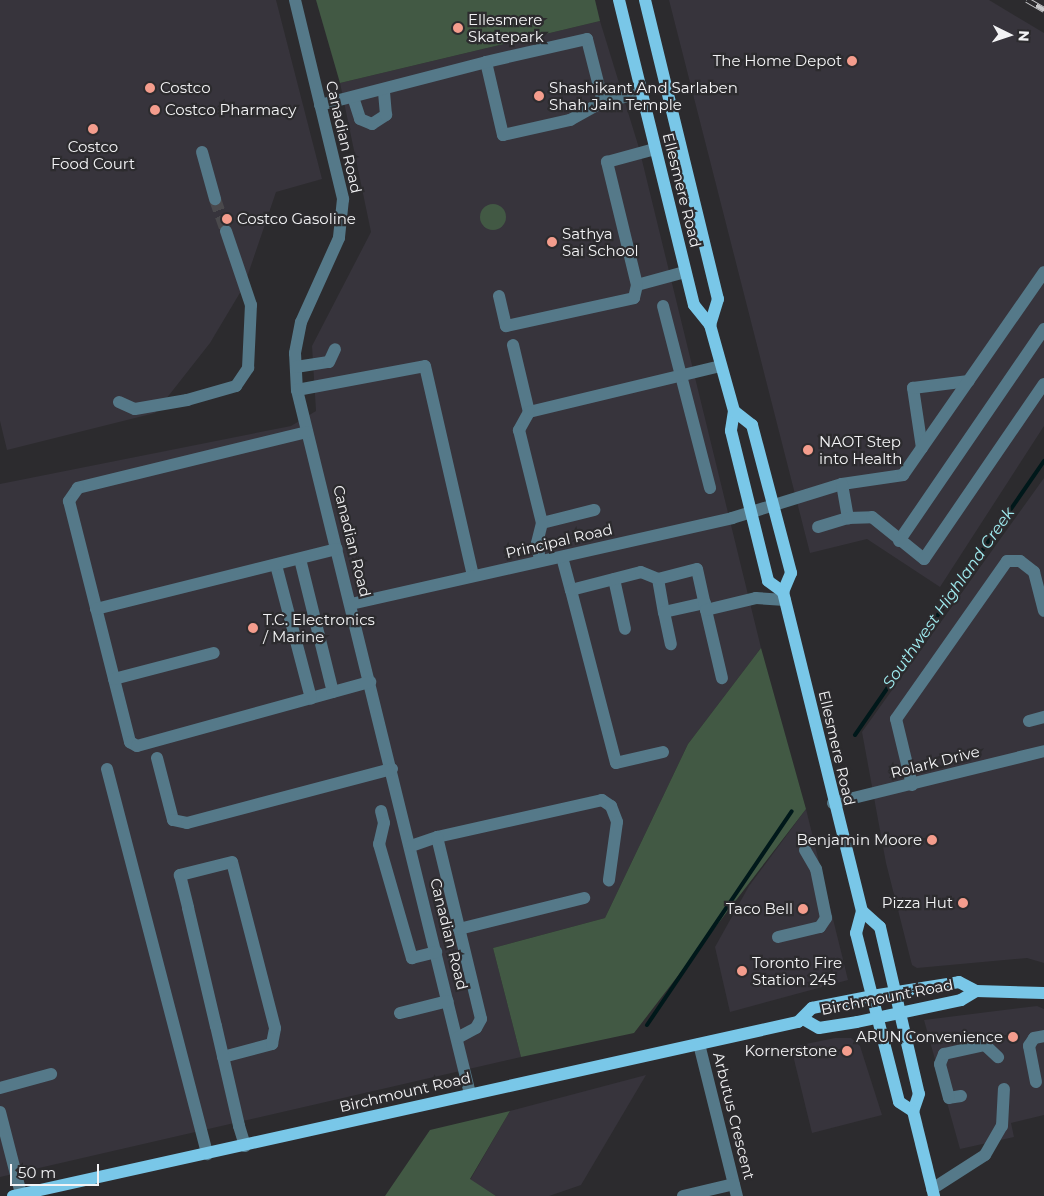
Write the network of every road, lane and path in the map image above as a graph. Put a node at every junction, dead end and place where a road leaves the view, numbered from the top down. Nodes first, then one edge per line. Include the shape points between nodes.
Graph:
1 (295, 0) edge
2 (619, 0) edge
3 (645, 0) edge
4 (486, 62) junction
5 (384, 90) junction
6 (666, 94) junction
7 (643, 96) junction
8 (353, 97) junction
9 (603, 102) junction
10 (320, 105) junction
11 (656, 149) junction
12 (202, 152) dead end
13 (215, 199) tunnel mouth
14 (226, 231) tunnel mouth
15 (685, 272) junction
16 (1044, 272) edge
17 (637, 285) junction
18 (499, 296) dead end
19 (663, 306) dead end
20 (710, 325) junction
21 (1044, 329) edge
22 (513, 345) dead end
23 (335, 349) dead end
24 (721, 366) junction
25 (296, 367) junction
26 (682, 376) junction
27 (969, 380) junction
28 (1044, 384) edge
29 (297, 390) junction
30 (120, 402) dead end
31 (734, 411) junction
32 (529, 412) junction
33 (308, 432) junction
34 (922, 448) junction
35 (842, 484) junction
36 (710, 488) dead end
37 (773, 507) junction
38 (594, 510) dead end
39 (752, 513) junction
40 (848, 518) junction
41 (542, 523) junction
42 (818, 527) dead end
43 (899, 541) junction
44 (337, 549) junction
45 (562, 557) junction
46 (300, 559) junction
47 (540, 561) junction
48 (276, 565) junction
49 (473, 576) junction
50 (614, 579) junction
51 (658, 579) junction
52 (571, 590) junction
53 (784, 596) junction
54 (350, 604) junction
55 (705, 606) junction
56 (96, 609) junction
57 (1044, 611) edge
58 (664, 612) junction
59 (626, 629) dead end
60 (671, 644) dead end
61 (214, 653) dead end
62 (722, 678) dead end
63 (114, 679) junction
64 (370, 682) junction
65 (334, 692) junction
66 (310, 698) junction
67 (1044, 717) edge
68 (1029, 721) dead end
69 (663, 752) dead end
70 (1044, 752) edge
71 (157, 758) dead end
72 (107, 769) dead end
73 (392, 769) junction
74 (912, 785) junction
75 (833, 803) junction
76 (381, 811) dead end
77 (437, 837) junction
78 (411, 846) junction
79 (805, 850) dead end
80 (609, 880) dead end
81 (584, 898) dead end
82 (862, 911) junction
83 (459, 929) junction
84 (778, 937) dead end
85 (436, 952) junction
86 (976, 991) junction
87 (895, 993) junction
88 (1044, 993) edge
89 (872, 996) junction
90 (448, 1001) junction
91 (899, 1011) junction
92 (400, 1013) dead end
93 (877, 1016) junction
94 (805, 1020) junction
95 (1044, 1036) edge
96 (457, 1038) junction
97 (700, 1044) junction
98 (223, 1057) junction
99 (998, 1057) dead end
100 (51, 1074) dead end
101 (1036, 1082) dead end
102 (0, 1088) edge
103 (1004, 1089) dead end
104 (470, 1094) junction
105 (960, 1096) dead end
106 (913, 1111) junction
107 (1, 1119) edge
108 (245, 1146) junction
109 (207, 1154) junction
110 (735, 1190) edge
111 (933, 1193) edge
112 (17, 1195) edge
113 (683, 1196) edge

1 - 10 street, Canadian Road
2 - 7 main road, Ellesmere Road
3 - 6 main road, Ellesmere Road
4 - 5 street
4 - 9 street via 587,39
4 - 9 street via 503,136 570,120
5 - 8 street
5 - 8 street via 386,115 372,124 360,119
6 - 7 main road
6 - 20 main road, Ellesmere Road via 718,298
7 - 9 street
7 - 11 main road, Ellesmere Road
8 - 10 street
10 - 25 street, Canadian Road via 340,185 343,219 336,246 301,322
11 - 15 main road, Ellesmere Road
11 - 17 street via 607,162
12 - 13 street
14 - 30 street via 251,305 248,368 236,386 187,400 135,409
15 - 17 street
15 - 20 main road, Ellesmere Road via 694,305
16 - 27 street, Principal Road
17 - 18 street via 634,298 506,326
19 - 26 street
20 - 24 main road, Ellesmere Road
21 - 43 street
22 - 32 street
23 - 25 street via 329,362
24 - 26 street
24 - 31 main road, Ellesmere Road
25 - 29 street, Canadian Road
26 - 32 street
26 - 36 street
27 - 34 street, Principal Road
27 - 34 street via 913,388
28 - 43 street via 924,559
29 - 33 street, Canadian Road
29 - 49 street via 425,366
31 - 37 main road, Ellesmere Road via 752,425
31 - 39 main road, Ellesmere Road via 731,431
32 - 41 street via 519,430
33 - 44 street, Canadian Road
33 - 56 street via 72,492 69,501
34 - 35 street, Principal Road via 903,475
35 - 37 street, Principal Road
35 - 40 street
37 - 39 street, Principal Road
37 - 53 main road, Ellesmere Road via 791,574
38 - 41 street
39 - 45 street, Principal Road
39 - 53 main road, Ellesmere Road via 768,581
40 - 42 street
40 - 43 street via 872,517
41 - 47 street via 537,543
44 - 46 street
44 - 54 street, Canadian Road
45 - 47 street, Principal Road
45 - 52 street
46 - 48 street
46 - 65 street
47 - 49 street, Principal Road
48 - 56 street
48 - 66 street
49 - 54 street, Principal Road
50 - 51 street via 641,572
50 - 52 street
50 - 59 street
51 - 55 street via 698,569
51 - 58 street
52 - 69 street via 616,763
53 - 55 street
53 - 75 main road, Ellesmere Road
54 - 64 street, Canadian Road
55 - 58 street
55 - 62 street
56 - 63 street
57 - 74 street via 1034,572 1020,561 1007,561 896,719
58 - 60 street
61 - 63 street
63 - 66 street via 130,742 137,746
64 - 65 street
64 - 73 street, Canadian Road
65 - 66 street
67 - 68 street
70 - 74 street, Rolark Drive
71 - 73 street via 173,820 187,823
72 - 109 street
73 - 78 street, Canadian Road
74 - 75 street, Rolark Drive
75 - 82 main road, Ellesmere Road
76 - 85 street via 384,823 378,844 412,958
77 - 78 street
77 - 80 street via 602,800 611,806 617,822
77 - 83 street
78 - 85 street, Canadian Road
79 - 84 street via 816,869 826,918 820,927
81 - 83 street
82 - 87 main road, Ellesmere Road via 880,927
82 - 89 main road, Ellesmere Road via 856,933
83 - 96 street via 481,1019 476,1028
85 - 90 street, Canadian Road
86 - 87 main road, Birchmount Road via 959,982
86 - 88 main road, Birchmount Road
86 - 91 main road, Birchmount Road via 961,1000
87 - 89 main road, Birchmount Road
87 - 91 main road, Ellesmere Road
89 - 93 main road, Ellesmere Road
89 - 94 main road, Birchmount Road via 812,1008
90 - 92 street
90 - 96 street, Canadian Road
91 - 93 main road, Birchmount Road
91 - 106 main road, Ellesmere Road via 918,1094
93 - 94 main road, Birchmount Road via 819,1028
93 - 106 main road, Ellesmere Road via 899,1102
94 - 97 main road, Birchmount Road
95 - 101 street via 1034,1038 1029,1046
96 - 104 street, Canadian Road
97 - 104 main road, Birchmount Road
97 - 110 street, Arbutus Crescent
98 - 98 street via 180,875 232,862 275,1028 272,1044
98 - 108 street
99 - 105 street via 985,1046 944,1054 940,1064 949,1098
100 - 102 street
103 - 111 street via 1002,1126 985,1156
104 - 108 main road, Birchmount Road
106 - 111 main road, Ellesmere Road
107 - 112 street
108 - 109 main road, Birchmount Road
109 - 112 main road, Birchmount Road
110 - 113 street

